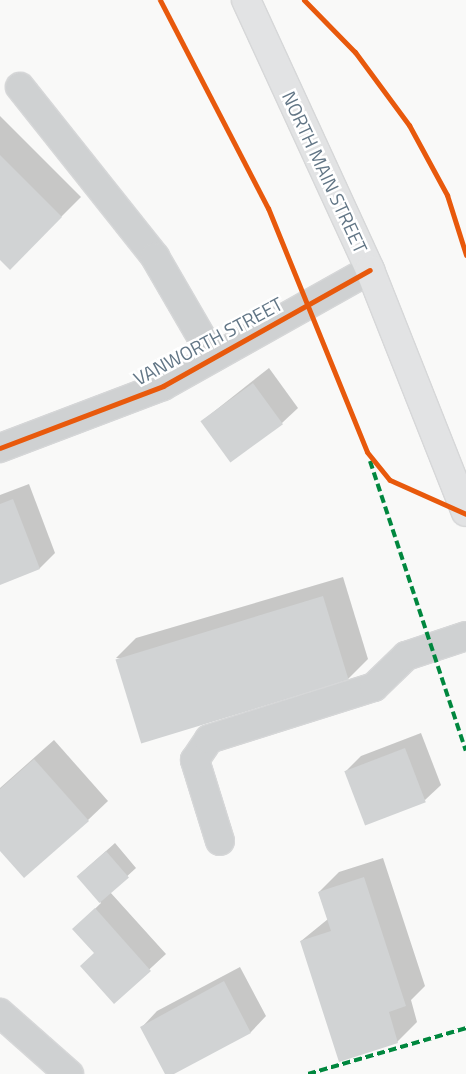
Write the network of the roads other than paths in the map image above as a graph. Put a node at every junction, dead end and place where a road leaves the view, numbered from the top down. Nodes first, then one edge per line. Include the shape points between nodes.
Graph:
1 (246, 0) edge
2 (20, 86) dead end
3 (370, 270) junction
4 (213, 357) junction
5 (0, 448) edge
6 (466, 512) edge
7 (466, 636) edge
8 (220, 841) dead end
9 (0, 1013) edge
10 (69, 1074) edge

1 - 3 main road, NORTH MAIN STREET
2 - 4 street via 155,257
3 - 4 street, VANWORTH STREET
3 - 6 main road, NORTH MAIN STREET
4 - 5 street, VANWORTH STREET via 163,386
7 - 8 street via 406,656 374,687 209,739 195,760
9 - 10 street

